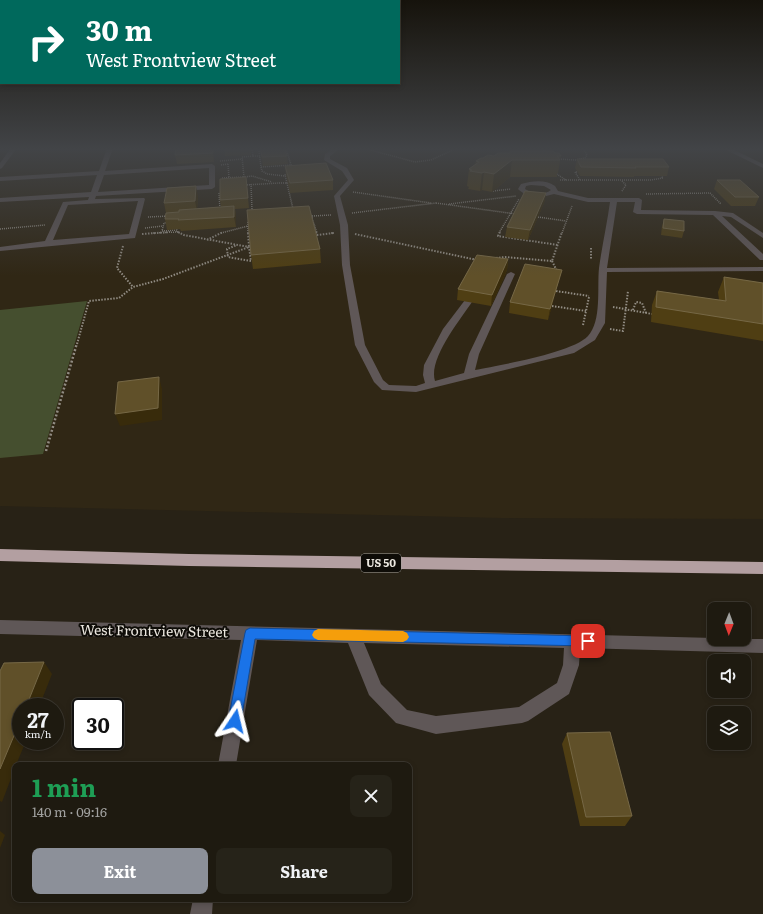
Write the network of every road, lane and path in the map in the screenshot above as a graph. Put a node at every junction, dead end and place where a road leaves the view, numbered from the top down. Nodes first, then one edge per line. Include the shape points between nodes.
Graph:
1 (342, 190) edge
2 (95, 191) edge
3 (172, 191) edge
4 (219, 191) edge
5 (251, 191) edge
6 (289, 191) edge
7 (347, 191) edge
8 (493, 191) edge
9 (496, 191) edge
10 (622, 191) edge
11 (553, 192) dead end
12 (521, 196) edge
13 (617, 197) junction
14 (92, 198) junction
15 (0, 200) edge
16 (524, 200) edge
17 (436, 203) junction
18 (445, 205) junction
19 (578, 207) dead end
20 (220, 212) edge
21 (293, 212) edge
22 (715, 213) junction
23 (258, 214) edge
24 (341, 214) junction
25 (510, 214) junction
26 (516, 214) edge
27 (176, 215) edge
28 (538, 217) edge
29 (137, 218) junction
30 (255, 221) edge
31 (566, 221) junction
32 (175, 222) edge
33 (56, 224) junction
34 (163, 226) junction
35 (248, 226) junction
36 (0, 229) edge
37 (177, 232) junction
38 (344, 233) junction
39 (131, 234) junction
40 (763, 236) edge
41 (207, 240) junction
42 (48, 243) junction
43 (237, 245) junction
44 (558, 245) junction
45 (250, 247) junction
46 (0, 249) edge
47 (227, 255) junction
48 (763, 258) edge
49 (493, 259) edge
50 (481, 261) edge
51 (552, 261) junction
52 (763, 269) edge
53 (603, 270) junction
54 (558, 273) edge
55 (511, 274) dead end
56 (133, 287) junction
57 (556, 291) edge
58 (628, 291) dead end
59 (589, 296) dead end
60 (468, 302) edge
61 (602, 305) junction
62 (552, 306) edge
63 (626, 309) junction
64 (633, 310) junction
65 (586, 311) dead end
66 (646, 313) junction
67 (652, 314) dead end
68 (598, 327) junction
69 (469, 375) junction
70 (432, 385) junction
71 (46, 451) dead end
72 (0, 555) edge
73 (763, 568) edge
74 (0, 627) edge
75 (250, 633) junction
76 (353, 635) junction
77 (572, 641) junction
78 (763, 646) edge
79 (228, 762) edge
80 (203, 902) edge
81 (201, 914) edge

1 - 24 street via 337,196
2 - 14 street
3 - 14 street
4 - 20 path
5 - 23 path via 252,210
6 - 21 path
7 - 17 path
8 - 9 path
10 - 13 path
11 - 13 street via 588,200
12 - 18 path
13 - 22 street via 639,200 637,212
13 - 53 street
14 - 15 street
14 - 29 street via 142,199
14 - 33 street via 65,204
16 - 25 path via 518,199
17 - 18 path
17 - 24 path
18 - 25 path
19 - 31 path via 571,206
22 - 40 street via 733,215
22 - 48 street
24 - 38 street
24 - 38 path via 312,216 317,235
25 - 26 path
25 - 44 path via 498,236
27 - 29 path
28 - 31 path
29 - 39 street
30 - 35 path via 248,222
31 - 44 path
32 - 34 path via 164,223
33 - 36 path
33 - 42 street
34 - 37 path via 162,231
34 - 39 path
35 - 41 path via 226,231
35 - 45 path
37 - 39 path
37 - 41 path
38 - 50 path
38 - 70 street via 346,265 360,345 378,382 386,388 399,389 416,389
39 - 42 street
39 - 56 path via 117,268
41 - 43 path
42 - 46 street
43 - 45 path
43 - 47 path via 227,249
44 - 51 path
45 - 47 path
45 - 47 path via 251,261
47 - 56 path via 163,279
49 - 51 path via 505,257
51 - 54 path
52 - 53 street
53 - 61 street
55 - 69 street via 474,354
56 - 71 path via 119,298 89,302
57 - 59 path
58 - 63 path
60 - 70 street via 448,329 429,364 428,375
61 - 63 path
61 - 68 street
62 - 65 path
63 - 64 path
63 - 68 path via 623,331
64 - 66 path
64 - 66 path via 636,302 642,302
66 - 67 path
68 - 69 street via 592,338 571,350
69 - 70 street
72 - 73 highway, US 50
74 - 75 street, West Frontview Street
75 - 76 street, West Frontview Street
75 - 79 street
76 - 77 street, West Frontview Street
76 - 77 street via 375,689 402,717 436,725 522,715 562,688 571,665
77 - 78 street, West Frontview Street
80 - 81 street

